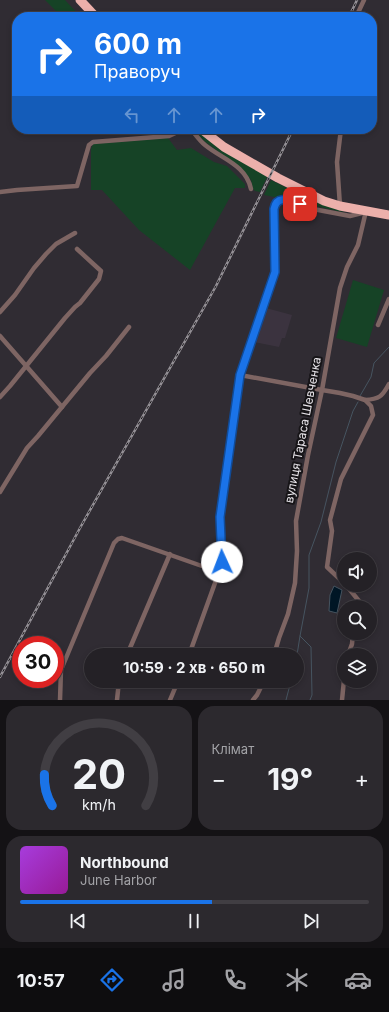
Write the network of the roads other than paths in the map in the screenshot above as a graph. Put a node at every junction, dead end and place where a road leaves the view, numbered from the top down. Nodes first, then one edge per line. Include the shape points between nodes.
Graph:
1 (80, 0) edge
2 (364, 0) edge
3 (91, 12) edge
4 (358, 12) edge
5 (173, 134) edge
6 (195, 134) edge
7 (207, 134) edge
8 (340, 134) edge
9 (251, 189) dead end
10 (0, 192) edge
11 (340, 206) junction
12 (366, 211) junction
13 (389, 215) edge
14 (75, 233) dead end
15 (77, 249) dead end
16 (389, 299) edge
17 (0, 312) edge
18 (378, 325) dead end
19 (129, 326) dead end
20 (0, 336) edge
21 (26, 366) junction
22 (240, 375) junction
23 (389, 384) edge
24 (322, 390) junction
25 (0, 397) edge
26 (365, 400) junction
27 (62, 407) junction
28 (0, 492) edge
29 (170, 554) junction
30 (219, 572) junction
31 (337, 576) edge
32 (352, 592) edge
33 (359, 600) edge
34 (130, 648) edge
35 (192, 648) edge
36 (276, 648) edge
37 (119, 688) edge
38 (175, 688) edge
39 (260, 688) edge
40 (343, 688) edge
41 (60, 700) edge
42 (118, 700) edge
43 (170, 700) edge
44 (253, 700) edge
45 (342, 700) edge

1 - 3 highway
2 - 4 street
5 - 10 street via 94,142 89,146 77,186
6 - 9 street via 205,145 245,174
7 - 11 highway via 224,147 272,175
8 - 11 street via 337,162
11 - 12 highway
12 - 13 highway
12 - 22 street via 350,216 313,209 286,200 275,203 275,272
12 - 24 street, вулиця Тараса Шевченка via 358,245 340,288
14 - 17 street via 56,244 46,254
15 - 21 street via 101,271 99,279
16 - 18 street
19 - 27 street
20 - 21 street
21 - 25 street
21 - 27 street
22 - 24 street
22 - 30 street via 220,517 222,562
23 - 26 street via 378,398
24 - 26 street
24 - 36 street, вулиця Тараса Шевченка via 296,521 295,583
26 - 31 street via 371,406 372,415 341,479 330,520 332,531 327,567
27 - 28 street via 27,448
29 - 30 street
29 - 34 street
29 - 41 street via 122,538 114,543 61,670
30 - 35 street
32 - 33 street
37 - 42 street
38 - 43 street
39 - 44 street
40 - 45 street

